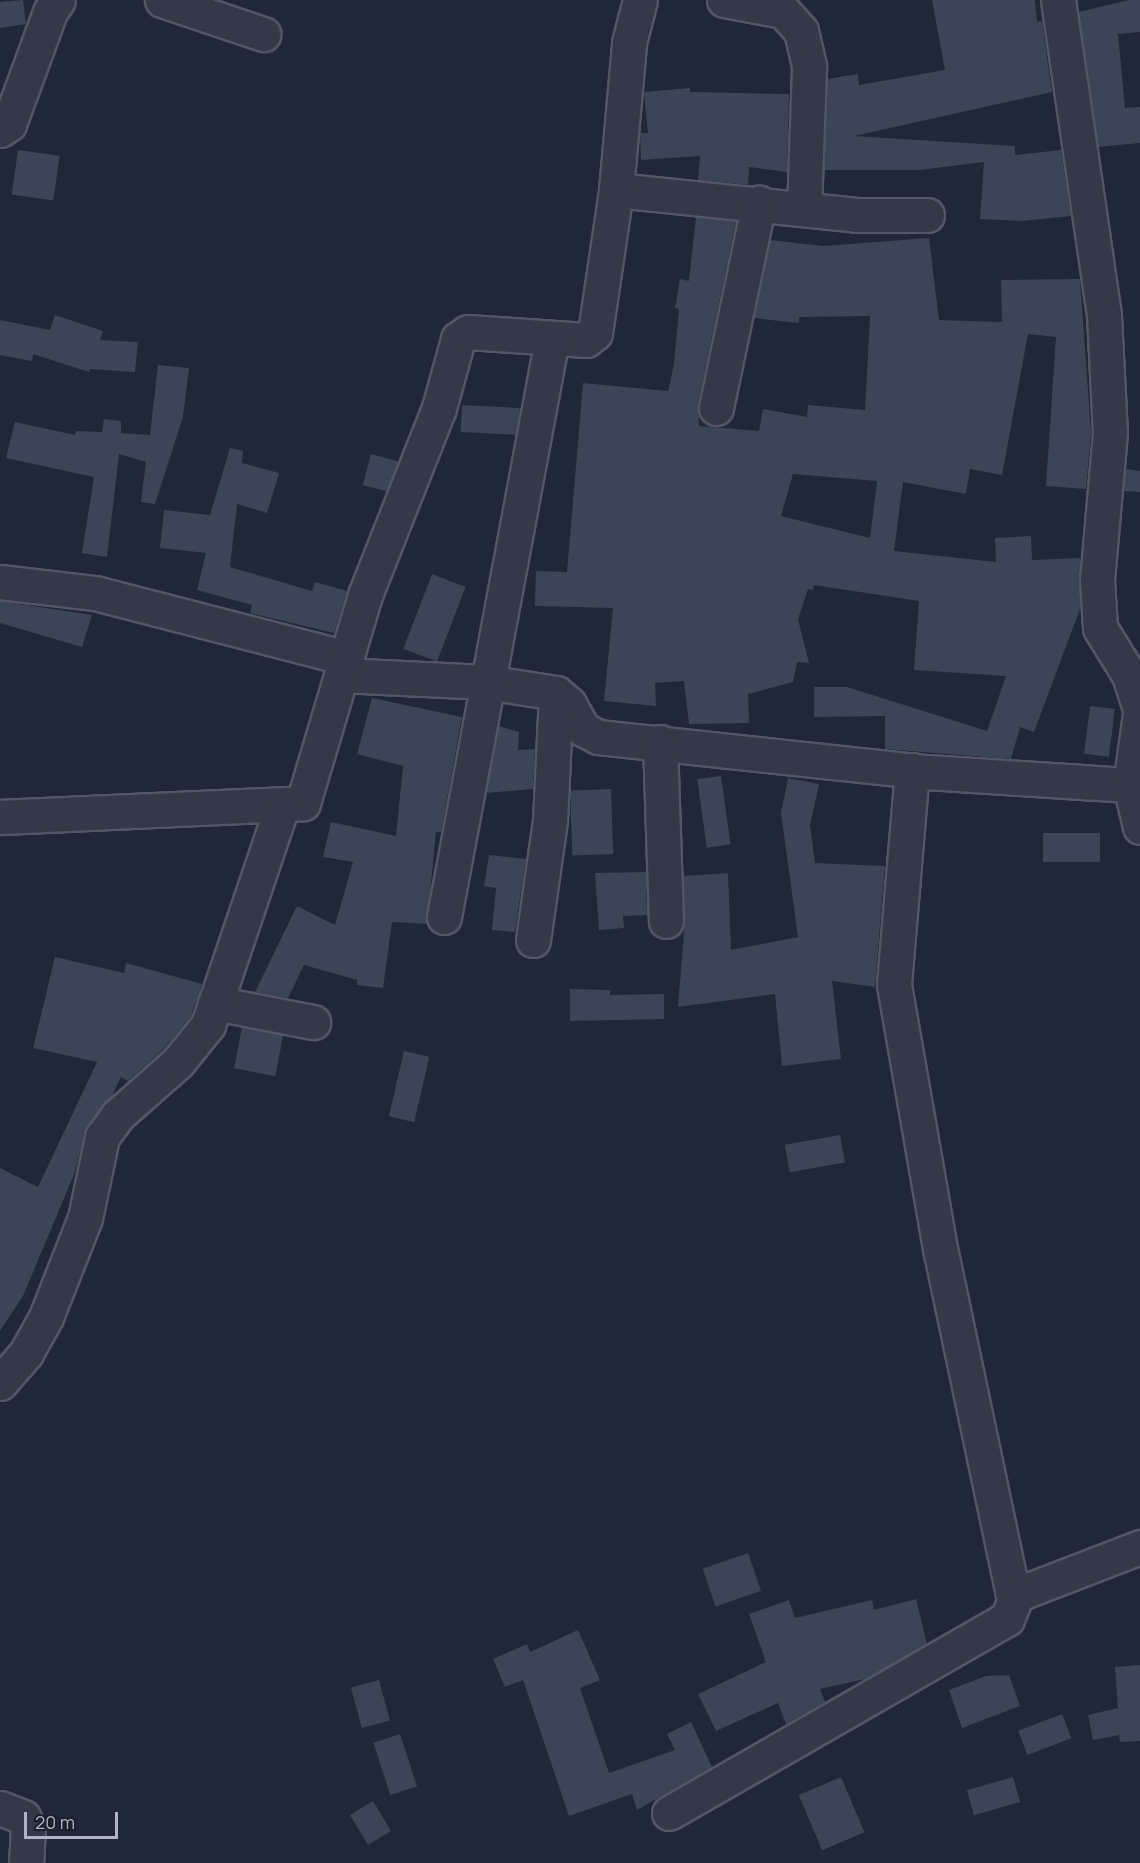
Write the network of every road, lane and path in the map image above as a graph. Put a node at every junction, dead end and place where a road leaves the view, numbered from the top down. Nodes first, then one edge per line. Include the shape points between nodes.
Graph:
1 (58, 0) edge
2 (162, 0) edge
3 (640, 0) edge
4 (724, 0) edge
5 (1058, 0) edge
6 (263, 34) dead end
7 (0, 130) edge
8 (616, 190) junction
9 (759, 202) junction
10 (804, 208) junction
11 (927, 215) dead end
12 (552, 339) junction
13 (716, 408) dead end
14 (0, 582) edge
15 (343, 666) junction
16 (486, 682) junction
17 (556, 693) junction
18 (1140, 709) edge
19 (1140, 714) edge
20 (660, 742) junction
21 (912, 770) junction
22 (1130, 785) junction
23 (282, 807) junction
24 (0, 817) edge
25 (1140, 827) edge
26 (444, 917) dead end
27 (666, 921) dead end
28 (532, 940) dead end
29 (215, 1003) junction
30 (313, 1022) dead end
31 (0, 1383) edge
32 (1140, 1547) edge
33 (1017, 1594) junction
34 (0, 1808) edge
35 (669, 1813) dead end
36 (26, 1863) edge

1 - 7 street via 50,12 9,124
2 - 6 street
3 - 8 street via 628,43
4 - 10 street via 783,11 801,31 809,67
5 - 18 street via 1104,315 1110,432 1097,580 1100,628 1129,675
8 - 9 street
8 - 12 street via 595,333 586,340
9 - 10 street
9 - 13 street
10 - 11 street via 857,215
12 - 15 street via 468,332 458,339 439,408 365,595
12 - 16 street
14 - 15 street via 94,592
15 - 16 street
15 - 23 street via 305,800 297,807
16 - 17 street
16 - 26 street
17 - 20 street via 569,704 583,729 598,737
17 - 28 street via 550,820
19 - 22 street
20 - 21 street
20 - 27 street
21 - 22 street
21 - 33 street via 894,985 941,1253 1011,1588
22 - 25 street
23 - 24 street
23 - 29 street
29 - 30 street
29 - 31 street via 208,1024 178,1062 117,1116 102,1137 85,1218 46,1317 26,1353
32 - 33 street
33 - 35 street via 1007,1619
34 - 36 street via 23,1817 28,1827

